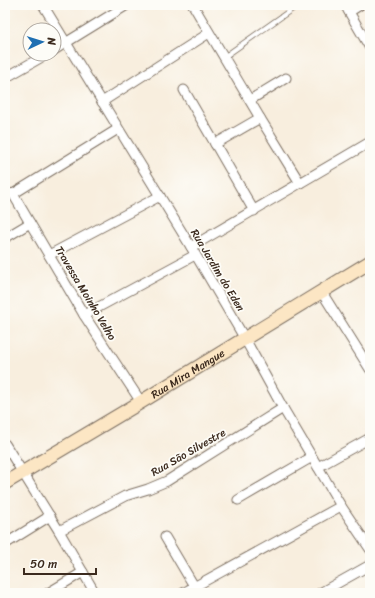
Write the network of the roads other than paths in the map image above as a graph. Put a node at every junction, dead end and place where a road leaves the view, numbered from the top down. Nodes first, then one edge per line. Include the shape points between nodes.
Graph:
1 (43, 5) edge
2 (127, 5) edge
3 (193, 5) edge
4 (298, 5) edge
5 (360, 5) edge
6 (347, 8) edge
7 (209, 33) junction
8 (66, 43) junction
9 (62, 45) edge
10 (370, 48) edge
11 (224, 57) junction
12 (33, 62) edge
13 (5, 78) edge
14 (286, 78) dead end
15 (184, 90) dead end
16 (250, 100) junction
17 (102, 102) junction
18 (260, 118) junction
19 (118, 129) junction
20 (370, 142) edge
21 (215, 144) junction
22 (300, 183) junction
23 (9, 193) edge
24 (160, 196) junction
25 (254, 211) junction
26 (30, 223) junction
27 (5, 238) edge
28 (193, 251) junction
29 (48, 255) junction
30 (370, 262) edge
31 (321, 291) junction
32 (84, 315) junction
33 (245, 339) junction
34 (370, 369) edge
35 (141, 402) junction
36 (283, 408) junction
37 (370, 438) edge
38 (5, 444) edge
39 (312, 457) junction
40 (318, 468) junction
41 (23, 473) junction
42 (5, 483) edge
43 (238, 500) dead end
44 (341, 506) junction
45 (50, 516) junction
46 (59, 531) junction
47 (165, 537) dead end
48 (5, 544) edge
49 (370, 549) edge
50 (370, 565) edge
51 (83, 572) junction
52 (194, 586) junction
53 (48, 593) edge
54 (95, 593) edge
55 (183, 593) edge
56 (320, 593) edge

1 - 8 street, Rua Jardim do Eden
2 - 8 street
3 - 7 street
4 - 11 lane
5 - 6 street
6 - 10 street
7 - 11 street
7 - 17 street
8 - 9 street
8 - 17 street, Rua Jardim do Eden
11 - 16 street
12 - 13 street
14 - 16 street
15 - 21 street
16 - 18 street
17 - 19 street, Rua Jardim do Eden
18 - 21 street
18 - 22 street
19 - 23 street
19 - 24 street, Rua Jardim do Eden
20 - 22 street
21 - 25 street
22 - 25 street
23 - 26 street, Travessa Moinho Velho
24 - 28 street, Rua Jardim do Eden
24 - 29 street
25 - 28 street
26 - 27 street
26 - 29 street, Travessa Moinho Velho
28 - 32 street
28 - 33 street, Rua Jardim do Eden
29 - 32 street, Travessa Moinho Velho
30 - 31 main road, Rua Mira Mangue
31 - 33 main road, Rua Mira Mangue
31 - 34 street
32 - 35 street, Travessa Moinho Velho
33 - 35 main road, Rua Mira Mangue
33 - 36 street, Rua Jardim do Eden
35 - 41 main road, Rua Mira Mangue
36 - 39 street, Rua Jardim do Eden
36 - 46 street, Rua São Silvestre via 168,481 125,496
37 - 40 street
38 - 41 street
39 - 40 street, Rua Jardim do Eden
39 - 43 street
40 - 44 street, Rua Jardim do Eden
41 - 42 main road, Rua Mira Mangue
41 - 45 street
44 - 49 street, Rua Jardim do Eden
44 - 52 street
45 - 46 street
45 - 48 street
46 - 51 street
47 - 52 street
50 - 56 street
51 - 53 street
51 - 54 street
52 - 55 street

